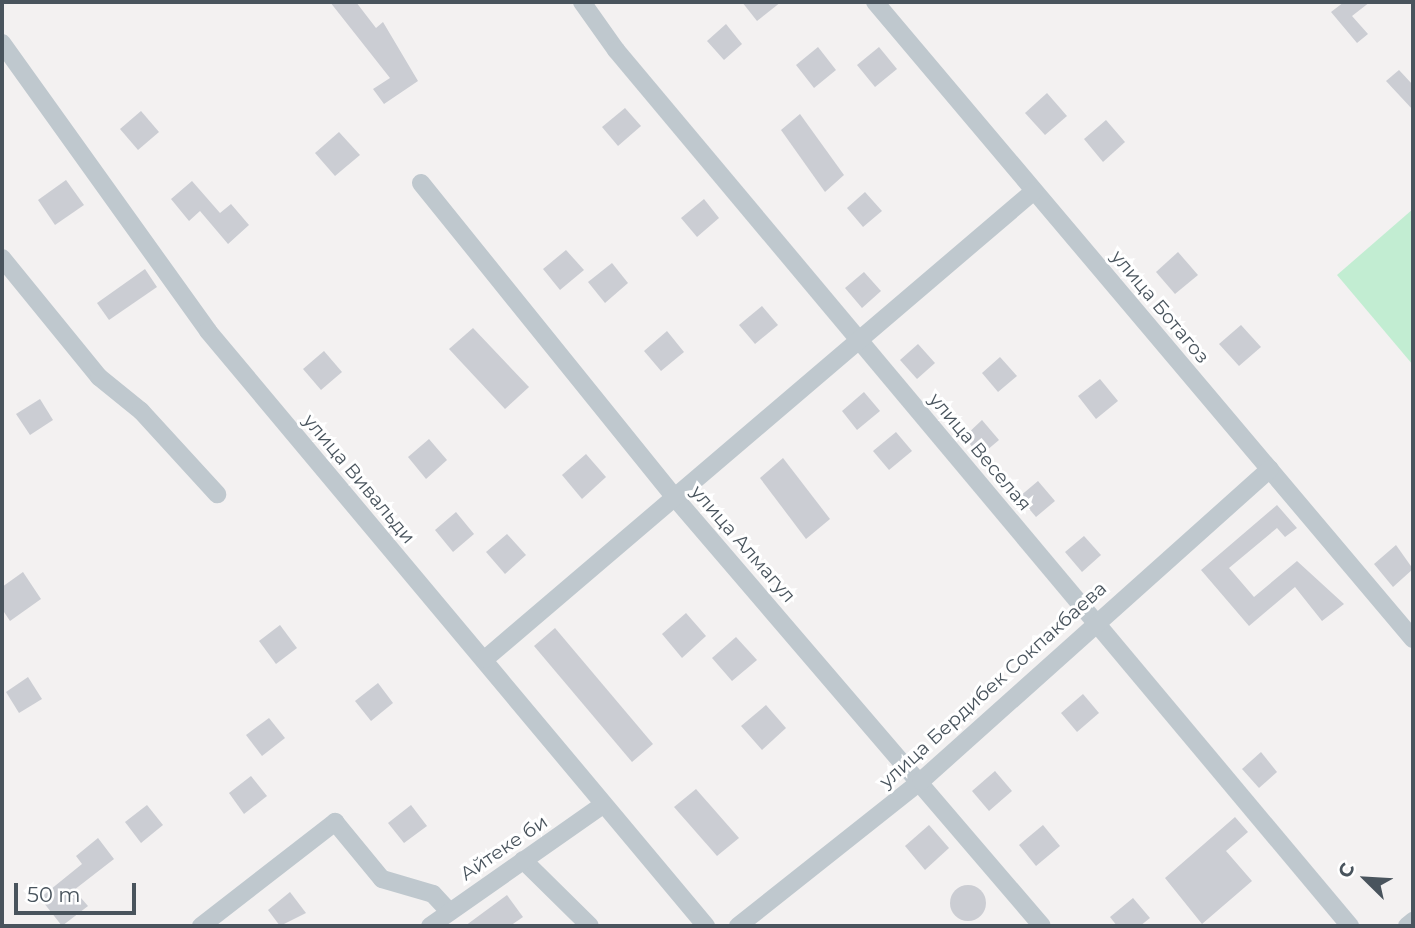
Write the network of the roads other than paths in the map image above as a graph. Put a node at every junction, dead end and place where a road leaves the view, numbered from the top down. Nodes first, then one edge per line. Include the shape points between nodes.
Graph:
1 (582, 2) edge
2 (875, 2) edge
3 (2, 43) edge
4 (421, 183) dead end
5 (1034, 191) junction
6 (2, 258) edge
7 (859, 342) junction
8 (1270, 469) junction
9 (217, 494) dead end
10 (677, 499) junction
11 (1096, 621) junction
12 (1413, 639) edge
13 (485, 659) junction
14 (921, 781) junction
15 (603, 805) junction
16 (523, 860) junction
17 (449, 911) junction
18 (1413, 921) edge
19 (201, 926) edge
20 (430, 926) edge
21 (590, 926) edge
22 (706, 926) edge
23 (738, 926) edge
24 (1042, 926) edge
25 (1350, 926) edge
26 (1407, 926) edge

1 - 7 street, улица Веселая
2 - 5 street, улица Ботагоз
3 - 13 street, улица Вивальди via 208,331
4 - 10 street, улица Алмагул
5 - 7 street
5 - 8 street, улица Ботагоз
6 - 9 street via 99,377 141,411
7 - 10 street
7 - 11 street, улица Веселая
8 - 11 street, улица Бердибек Сокпакбаева
8 - 12 street, улица Ботагоз
10 - 13 street
10 - 14 street, улица Алмагул
11 - 14 street, улица Бердибек Сокпакбаева
11 - 25 street, улица Веселая
13 - 15 street, улица Вивальди
14 - 23 street, улица Бердибек Сокпакбаева
14 - 24 street, улица Алмагул
15 - 16 street, Айтеке би
15 - 22 street, улица Вивальди
16 - 17 street, Айтеке би
16 - 21 street
17 - 19 street via 433,894 382,879 335,822
17 - 20 street, Айтеке би
18 - 26 street

